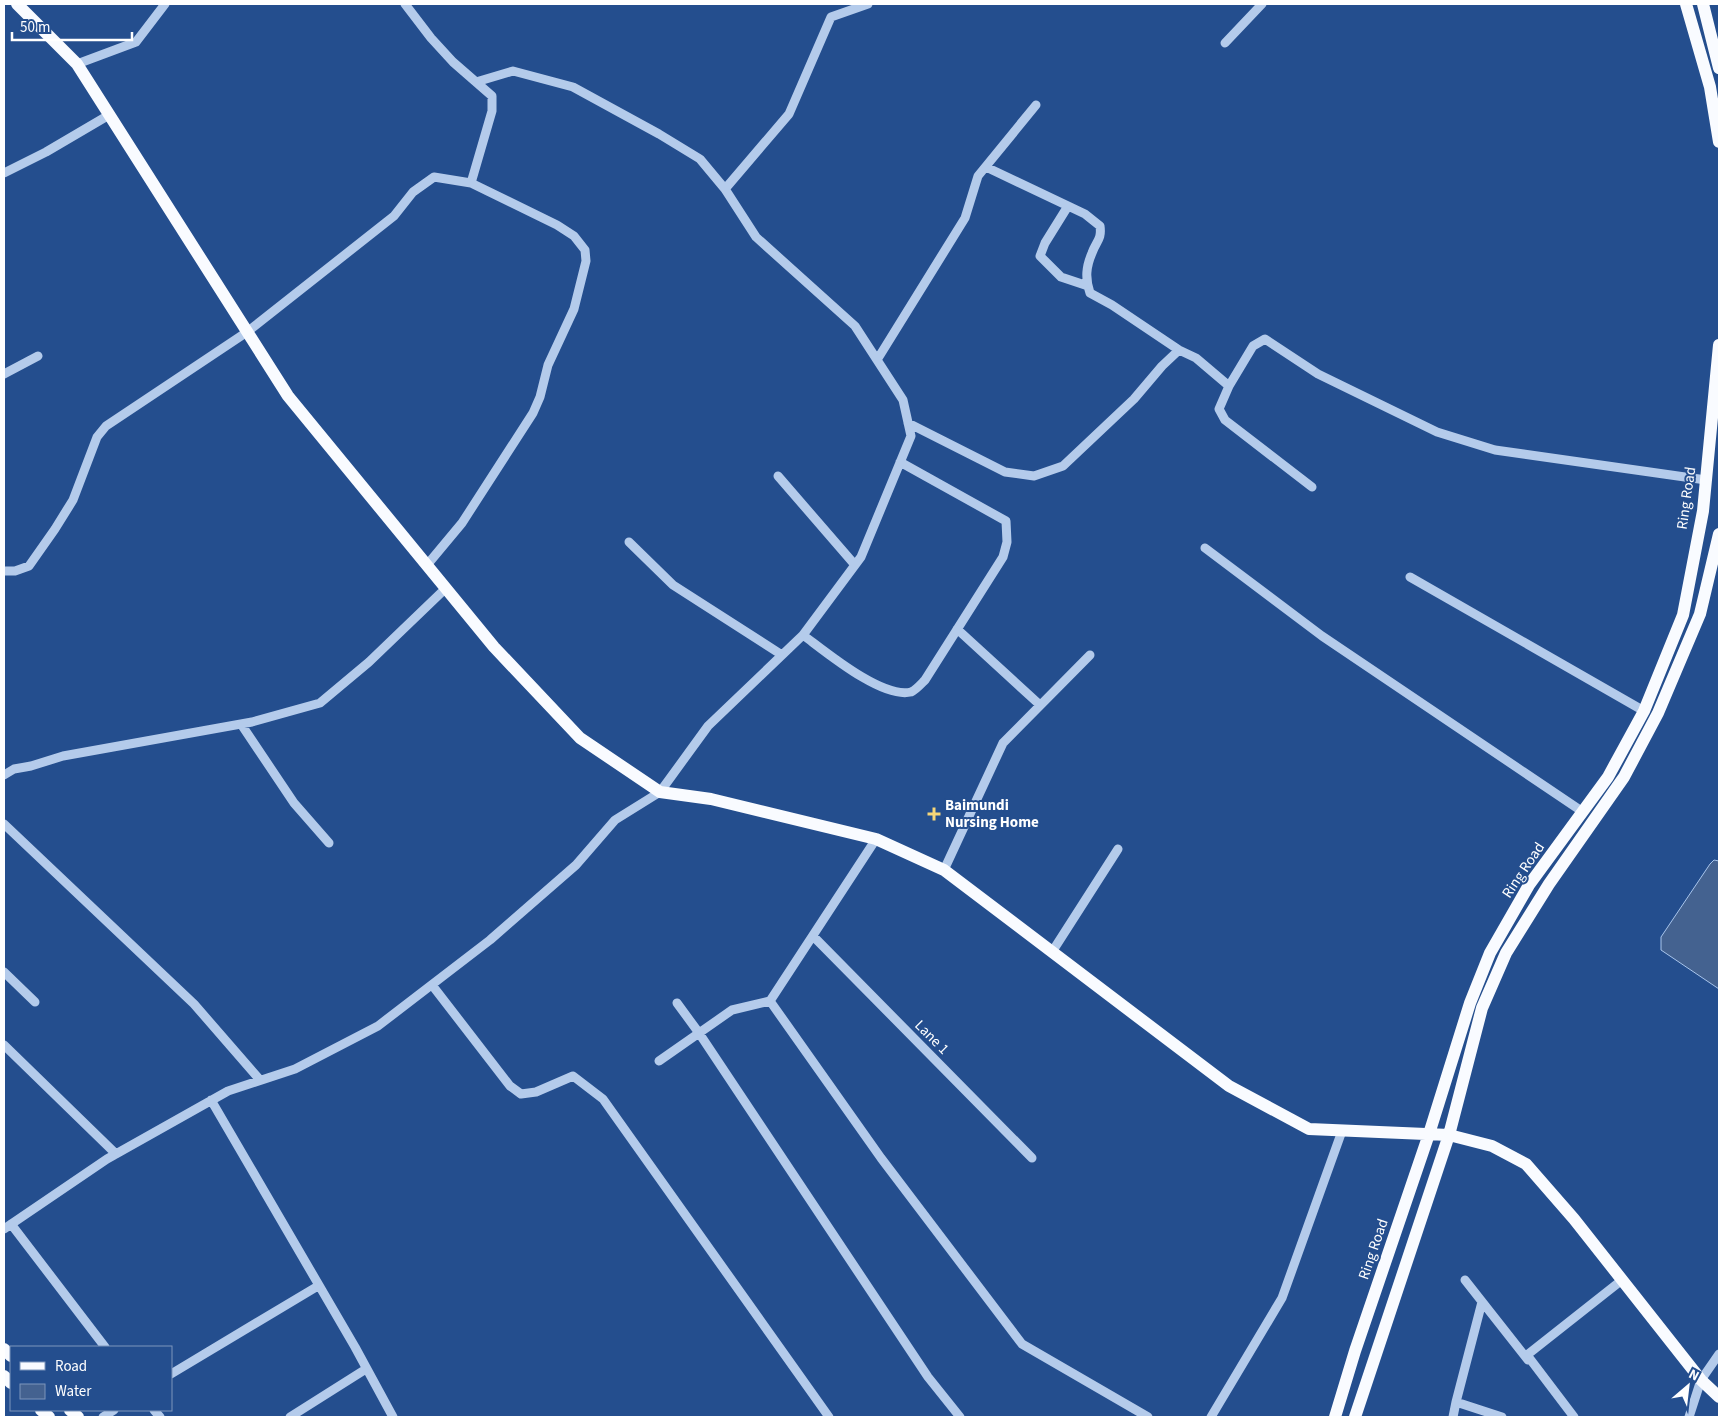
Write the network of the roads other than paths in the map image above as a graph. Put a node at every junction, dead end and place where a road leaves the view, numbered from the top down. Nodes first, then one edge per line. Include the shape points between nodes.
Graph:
1 (17, 4) edge
2 (165, 4) edge
3 (405, 4) edge
4 (868, 4) edge
5 (1262, 4) edge
6 (1686, 4) edge
7 (1703, 4) edge
8 (1225, 43) dead end
9 (77, 64) junction
10 (1719, 68) edge
11 (476, 82) junction
12 (1036, 105) dead end
13 (109, 115) junction
14 (1719, 142) edge
15 (986, 167) junction
16 (4, 172) edge
17 (471, 184) junction
18 (725, 189) junction
19 (1068, 206) junction
20 (1088, 286) junction
21 (247, 332) junction
22 (1719, 344) edge
23 (1180, 350) junction
24 (38, 356) dead end
25 (877, 360) junction
26 (4, 374) edge
27 (1229, 386) junction
28 (908, 423) junction
29 (900, 462) junction
30 (778, 476) dead end
31 (1706, 480) junction
32 (1312, 487) dead end
33 (1719, 534) edge
34 (629, 542) dead end
35 (1205, 548) dead end
36 (427, 565) junction
37 (856, 565) junction
38 (4, 571) edge
39 (1410, 577) dead end
40 (446, 588) junction
41 (957, 629) junction
42 (802, 635) junction
43 (782, 655) junction
44 (1090, 655) dead end
45 (1040, 705) junction
46 (1644, 711) junction
47 (241, 724) junction
48 (4, 775) edge
49 (660, 792) junction
50 (1583, 812) junction
51 (4, 824) edge
52 (876, 839) junction
53 (330, 843) dead end
54 (1118, 849) dead end
55 (944, 870) junction
56 (813, 936) junction
57 (1052, 952) junction
58 (4, 972) edge
59 (432, 984) junction
60 (770, 1001) junction
61 (35, 1002) dead end
62 (678, 1003) dead end
63 (699, 1033) junction
64 (4, 1045) edge
65 (659, 1061) dead end
66 (260, 1080) junction
67 (211, 1100) junction
68 (1342, 1131) junction
69 (1429, 1134) junction
70 (1449, 1135) junction
71 (116, 1154) junction
72 (1032, 1158) dead end
73 (8, 1226) edge
74 (1465, 1280) dead end
75 (1622, 1280) junction
76 (318, 1286) junction
77 (1482, 1302) junction
78 (105, 1346) edge
79 (1719, 1354) edge
80 (366, 1369) junction
81 (172, 1373) edge
82 (1701, 1380) junction
83 (1719, 1397) edge
84 (1456, 1402) junction
85 (290, 1417) edge
86 (393, 1417) edge
87 (830, 1417) edge
88 (960, 1417) edge
89 (1148, 1417) edge
90 (1212, 1417) edge
91 (1335, 1417) edge
92 (1355, 1417) edge
93 (1453, 1417) edge
94 (1502, 1417) edge
95 (1573, 1417) edge
96 (1689, 1417) edge

1 - 9 main road
2 - 9 street via 136,42
3 - 11 street via 452,62
4 - 18 street via 831,18 790,114
5 - 8 street
6 - 14 main road via 1710,87
7 - 10 main road
9 - 13 main road
11 - 17 street via 492,96 492,111
11 - 18 street via 513,71 573,86 700,159
12 - 15 street
13 - 16 street
13 - 21 main road
15 - 19 street
15 - 25 street via 978,176 965,218
17 - 21 street via 434,178 413,192 394,216
17 - 36 street via 574,236 584,250 586,261 574,310 548,365 540,397 532,413 462,523
18 - 25 street via 756,237 855,326
19 - 20 street via 1100,226 1101,234 1092,252 1086,279
19 - 20 street via 1040,256 1061,277
20 - 23 street via 1090,293
21 - 36 main road via 288,396
21 - 38 street via 106,426 97,437 73,500 56,529 29,566
22 - 31 main road, Ring Road
23 - 27 street via 1196,358
23 - 28 street via 1063,466 1034,476 1005,472
24 - 26 street
25 - 28 street via 903,400
27 - 31 street via 1253,346 1265,339 1318,374 1437,432 1487,448
27 - 32 street via 1219,408 1225,420
28 - 29 street via 911,436
29 - 37 street
29 - 41 street via 1006,521 1007,542 1003,557
30 - 37 street
31 - 46 main road, Ring Road via 1683,614
33 - 70 main road, Ring Road via 1700,614 1658,713 1624,777 1549,884 1506,953 1482,1008
34 - 43 street via 673,585
35 - 50 street via 1322,636
36 - 40 main road
37 - 42 street
39 - 46 street
40 - 47 street via 369,662 320,703
40 - 49 main road via 494,647 580,738
41 - 42 street via 925,680 913,692 900,693 864,679
41 - 45 street
42 - 43 street
43 - 49 street via 708,726
44 - 45 street
45 - 55 street via 1003,743
46 - 50 main road, Ring Road via 1608,777
47 - 48 street via 63,756 14,769
47 - 53 street via 294,803
49 - 52 main road via 711,799
49 - 59 street via 615,820 576,865 490,940
50 - 69 main road, Ring Road via 1529,885 1490,953 1470,1003
51 - 66 street via 194,1004
52 - 55 main road
52 - 56 street
54 - 57 street
55 - 57 main road
56 - 60 street
56 - 72 street, Lane 1
57 - 68 main road via 1229,1086 1309,1129
58 - 61 street
59 - 66 street via 378,1026 295,1069
59 - 87 street via 510,1086 521,1094 536,1092 573,1076 603,1099
60 - 63 street via 732,1010
60 - 89 street via 881,1158 1022,1344
62 - 63 street
63 - 65 street
63 - 88 street via 928,1377
64 - 71 street
66 - 67 street
67 - 71 street
67 - 76 street
68 - 69 main road
68 - 90 street via 1282,1298
69 - 70 main road
69 - 91 main road, Ring Road
70 - 75 main road via 1492,1146 1526,1164
70 - 92 main road, Ring Road
71 - 73 street
73 - 78 street
74 - 77 street
75 - 82 main road
75 - 95 street via 1526,1355
76 - 80 street
76 - 81 street
77 - 84 street
77 - 95 street
79 - 82 street
80 - 85 street
80 - 86 street
82 - 83 main road
82 - 96 street
84 - 93 street
84 - 94 street

